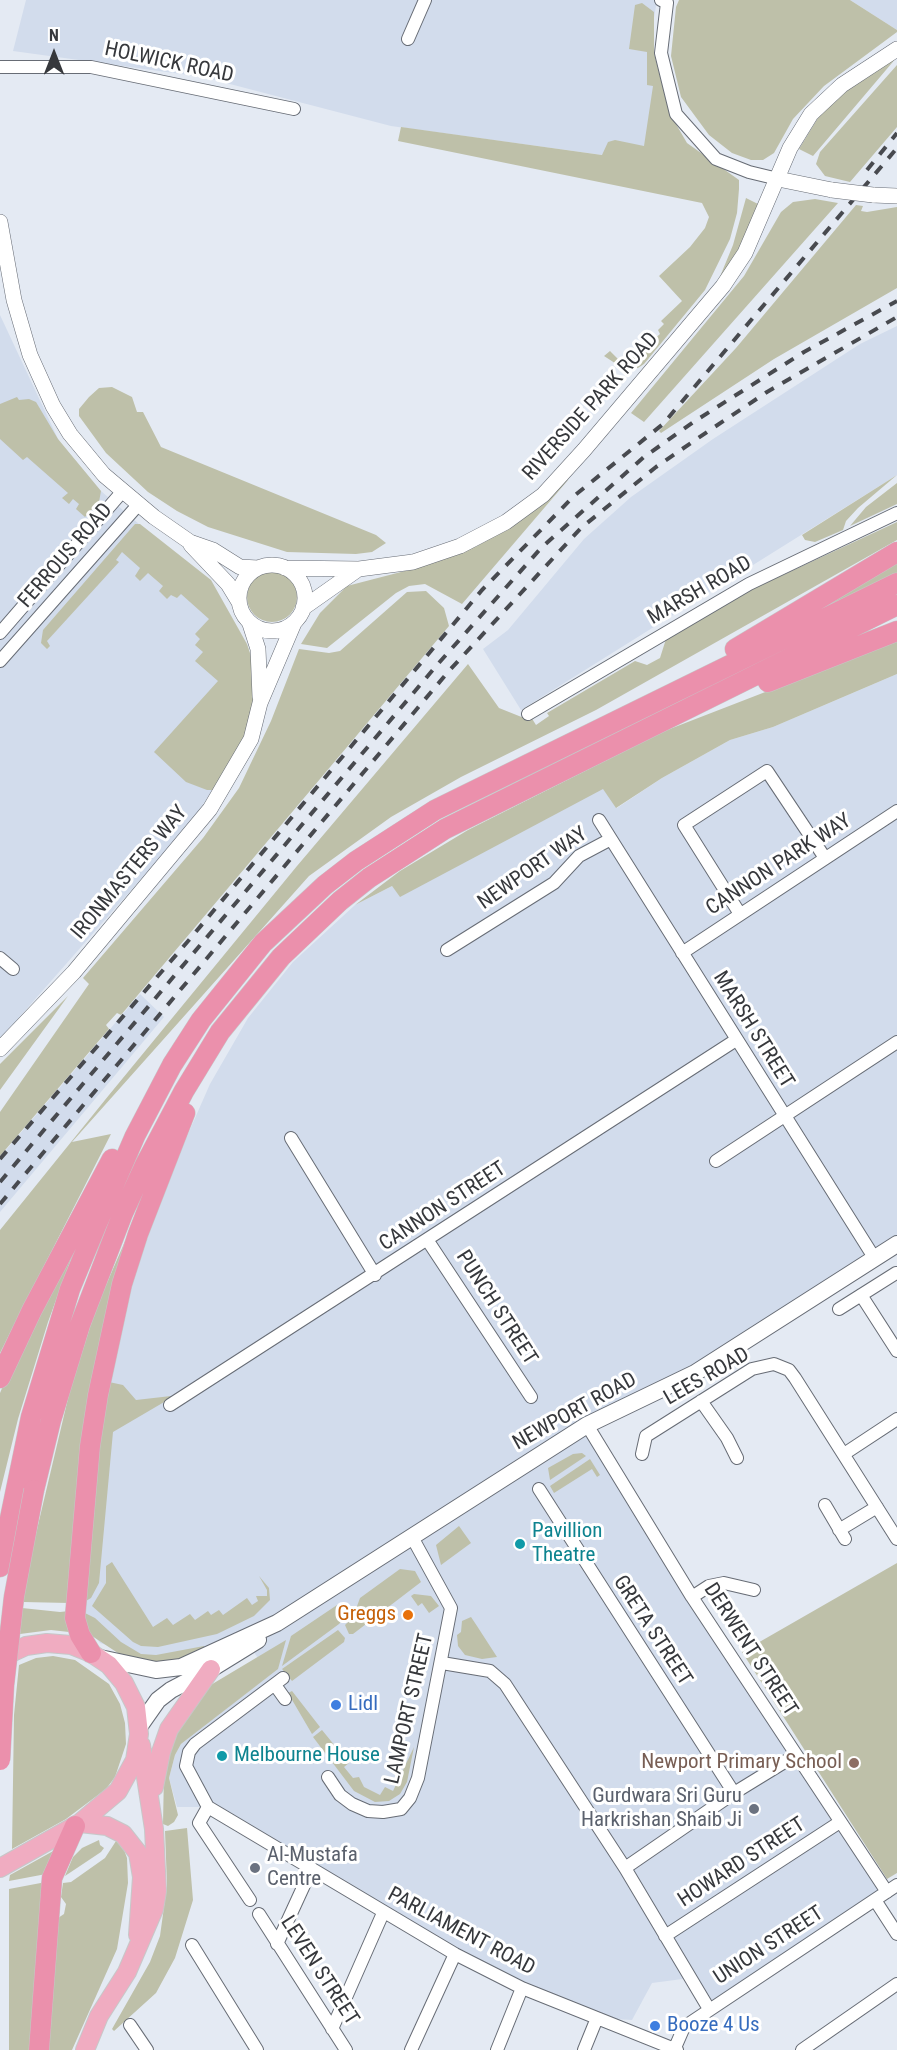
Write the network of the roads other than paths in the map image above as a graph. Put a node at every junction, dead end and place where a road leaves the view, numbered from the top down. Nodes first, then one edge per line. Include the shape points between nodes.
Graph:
1 (425, 0) edge
2 (666, 1) edge
3 (408, 39) dead end
4 (897, 49) edge
5 (0, 67) edge
6 (294, 109) dead end
7 (778, 179) junction
8 (897, 196) edge
9 (0, 222) edge
10 (122, 492) junction
11 (138, 505) junction
12 (897, 513) edge
13 (190, 542) junction
14 (897, 552) edge
15 (258, 568) junction
16 (285, 568) junction
17 (359, 569) junction
18 (897, 583) edge
19 (239, 602) junction
20 (897, 605) edge
21 (303, 608) junction
22 (294, 622) junction
23 (250, 624) junction
24 (897, 631) edge
25 (0, 633) edge
26 (0, 661) edge
27 (260, 703) junction
28 (528, 714) dead end
29 (624, 715) junction
30 (634, 735) junction
31 (897, 811) edge
32 (599, 820) dead end
33 (611, 839) junction
34 (825, 858) junction
35 (740, 914) junction
36 (447, 950) dead end
37 (682, 953) junction
38 (0, 958) edge
39 (13, 969) dead end
40 (250, 992) junction
41 (736, 1040) junction
42 (897, 1042) edge
43 (0, 1049) edge
44 (172, 1065) junction
45 (784, 1116) junction
46 (291, 1137) dead end
47 (716, 1161) dead end
48 (428, 1241) junction
49 (897, 1244) edge
50 (875, 1259) junction
51 (896, 1273) edge
52 (375, 1275) junction
53 (861, 1295) junction
54 (839, 1309) dead end
55 (897, 1351) edge
56 (0, 1378) edge
57 (531, 1397) dead end
58 (700, 1401) junction
59 (170, 1405) dead end
60 (897, 1419) edge
61 (587, 1425) junction
62 (642, 1454) dead end
63 (844, 1454) junction
64 (736, 1458) dead end
65 (24, 1489) junction
66 (539, 1489) dead end
67 (825, 1505) dead end
68 (877, 1506) junction
69 (412, 1538) junction
70 (897, 1539) edge
71 (0, 1567) edge
72 (754, 1590) dead end
73 (692, 1597) junction
74 (277, 1623) junction
75 (95, 1656) junction
76 (0, 1658) edge
77 (442, 1663) junction
78 (212, 1669) junction
79 (285, 1699) dead end
80 (139, 1730) junction
81 (796, 1755) junction
82 (0, 1760) edge
83 (328, 1777) dead end
84 (734, 1793) junction
85 (152, 1801) junction
86 (208, 1807) junction
87 (840, 1822) junction
88 (78, 1824) junction
89 (0, 1868) edge
90 (625, 1868) junction
91 (311, 1870) junction
92 (892, 1889) edge
93 (250, 1900) dead end
94 (875, 1900) junction
95 (383, 1913) junction
96 (259, 1914) dead end
97 (897, 1934) edge
98 (665, 1936) junction
99 (277, 1944) junction
100 (192, 1945) dead end
101 (136, 1954) junction
102 (455, 1954) junction
103 (897, 1984) edge
104 (522, 1988) junction
105 (709, 2009) junction
106 (597, 2018) junction
107 (130, 2025) dead end
108 (332, 2029) junction
109 (39, 2050) edge
110 (85, 2050) edge
111 (147, 2050) edge
112 (257, 2050) edge
113 (346, 2050) edge
114 (411, 2050) edge
115 (497, 2050) edge
116 (584, 2050) edge
117 (675, 2050) edge
118 (802, 2050) edge

1 - 3 street
2 - 7 street via 661,53 676,114 716,159
4 - 7 street, RIVERSIDE PARK ROAD via 842,85 811,114 789,148
5 - 6 street, HOLWICK ROAD via 91,67
7 - 8 street, bridge via 832,190
7 - 17 street, RIVERSIDE PARK ROAD via 758,227 723,286 543,495 506,522 460,546 413,562
9 - 10 street via 14,300 39,380 70,435
10 - 11 street
10 - 25 street, FERROUS ROAD
11 - 13 street
11 - 26 street, FERROUS ROAD
12 - 28 street, MARSH ROAD via 749,584
13 - 15 street via 213,550 240,567
13 - 19 street
14 - 29 highway
15 - 16 street
15 - 19 street via 241,586
16 - 17 street, RIVERSIDE PARK ROAD
16 - 21 street via 300,582 305,595
17 - 21 street, RIVERSIDE PARK ROAD
18 - 29 highway
19 - 23 street
20 - 30 highway
21 - 22 street
22 - 23 street via 277,631
22 - 27 street
23 - 27 street via 258,649
24 - 30 highway
27 - 43 street, IRONMASTERS WAY via 251,739 210,809 74,972
29 - 44 highway via 435,810 348,867 263,944 201,1020
30 - 40 highway via 406,852 323,916
31 - 34 street, CANNON PARK WAY
32 - 33 street, MARSH STREET
33 - 36 street, NEWPORT WAY via 579,856 554,883
33 - 37 street, MARSH STREET
34 - 35 street, CANNON PARK WAY
34 - 35 street via 767,771 684,825
35 - 37 street, CANNON PARK WAY
37 - 41 street, MARSH STREET
38 - 39 street
40 - 65 highway via 184,1091 123,1213
40 - 75 highway via 186,1112 122,1284 90,1446 76,1609 77,1627
41 - 45 street, MARSH STREET
41 - 48 street, CANNON STREET
42 - 45 street
44 - 56 highway via 146,1096
44 - 65 highway via 135,1136 70,1289 31,1417
45 - 47 street
45 - 50 street, MARSH STREET
46 - 52 street
48 - 52 street, CANNON STREET
48 - 57 street, PUNCH STREET
49 - 50 main road, NEWPORT ROAD
50 - 61 main road, NEWPORT ROAD via 705,1367
51 - 53 street
52 - 59 street, CANNON STREET
53 - 54 street
53 - 55 street
58 - 62 street, LEES ROAD via 646,1436
58 - 63 street, LEES ROAD via 752,1370 774,1364 789,1370
58 - 64 street via 727,1438
60 - 63 street
61 - 69 main road, NEWPORT ROAD
61 - 73 street, DERWENT STREET
63 - 68 street, LEES ROAD
65 - 71 highway
65 - 82 highway, bridge
66 - 84 street, GRETA STREET
67 - 68 street via 842,1534
68 - 70 street, LEES ROAD
69 - 74 main road, NEWPORT ROAD
69 - 77 street, LAMPORT STREET via 452,1608
72 - 73 street via 723,1582
73 - 81 street, DERWENT STREET
74 - 75 main road, NEWPORT ROAD via 181,1667 156,1670
74 - 78 main road, NEWPORT ROAD via 257,1642
75 - 76 main road via 71,1645 47,1643 26,1646
75 - 80 main road via 124,1683 136,1707
77 - 83 street, LAMPORT STREET via 418,1778 401,1809 383,1812 360,1807 340,1795
77 - 90 street via 490,1671 505,1684
78 - 80 main road, NEWPORT ROAD via 158,1700
78 - 85 main road via 170,1729 156,1770
79 - 86 street via 279,1682 189,1752 186,1766
80 - 85 main road
80 - 88 main road via 135,1760 118,1791
81 - 84 street
81 - 87 street, DERWENT STREET
84 - 90 street
85 - 101 main road via 157,1891 154,1910
86 - 91 street, PARLIAMENT ROAD
86 - 93 street via 199,1823
87 - 92 street, DERWENT STREET
87 - 98 street, HOWARD STREET
88 - 89 main road
88 - 101 main road via 107,1826 123,1834 138,1853 142,1878
88 - 109 highway via 65,1844 52,1878
90 - 98 street
91 - 95 street, PARLIAMENT ROAD
91 - 99 street
92 - 94 street, UNION STREET
94 - 97 street
94 - 105 street, UNION STREET
95 - 102 street, PARLIAMENT ROAD
95 - 108 street
96 - 99 street, LEVEN STREET
98 - 105 street
99 - 108 street, LEVEN STREET
100 - 112 street
101 - 110 main road via 99,2016
102 - 104 street, PARLIAMENT ROAD
102 - 114 street
103 - 118 street
104 - 106 street, PARLIAMENT ROAD
104 - 115 street
105 - 117 street, UNION STREET via 684,2027
106 - 116 street
106 - 117 street, PARLIAMENT ROAD
107 - 111 street
108 - 113 street, LEVEN STREET

